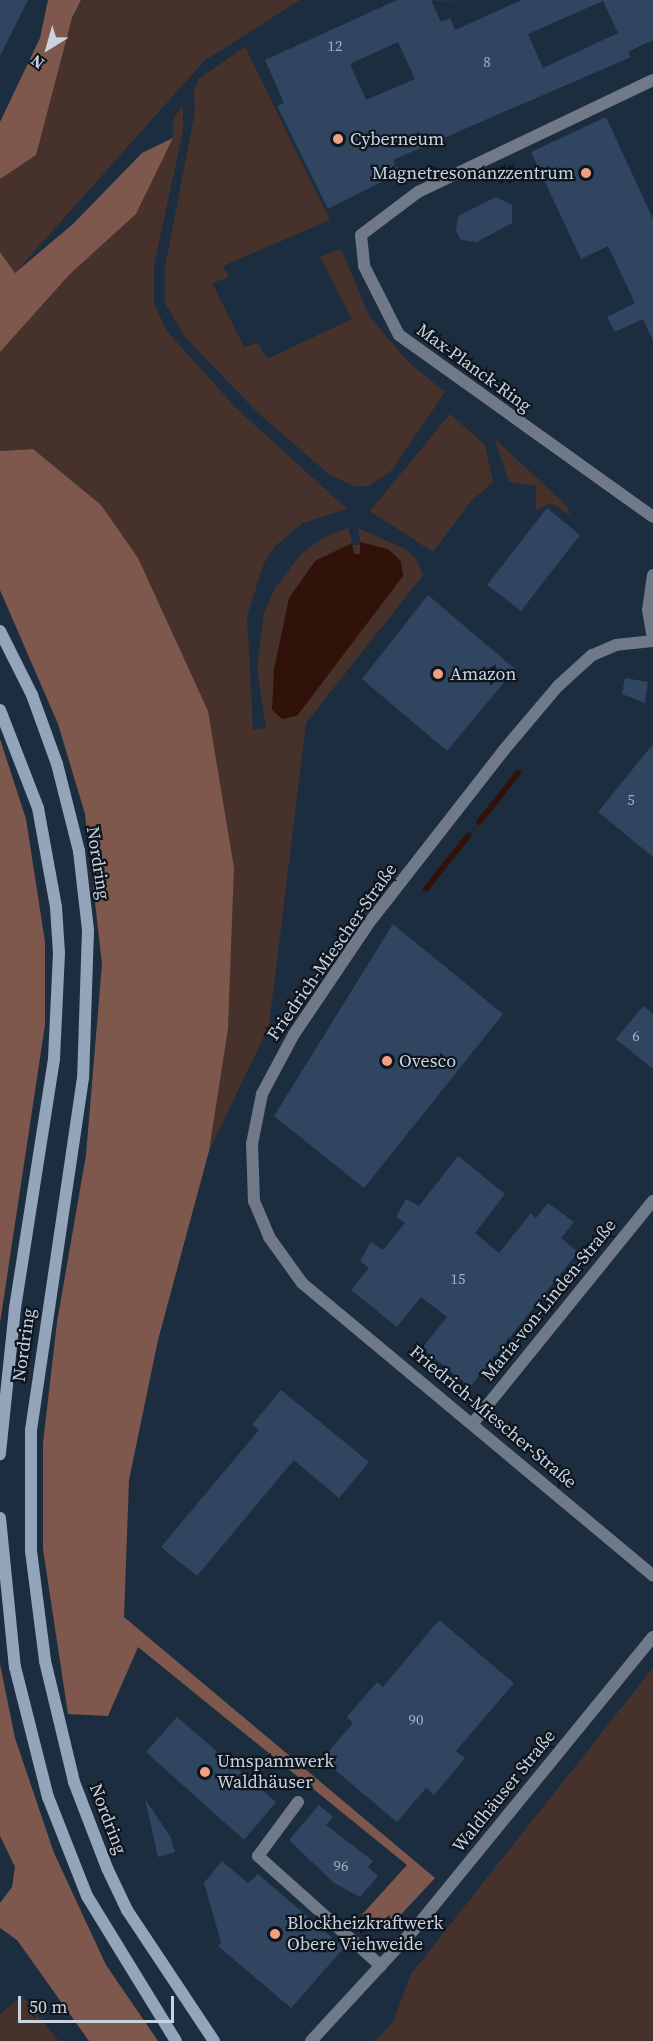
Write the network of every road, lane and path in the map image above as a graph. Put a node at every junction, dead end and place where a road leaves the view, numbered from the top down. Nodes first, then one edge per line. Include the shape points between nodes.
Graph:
1 (653, 80) edge
2 (653, 517) edge
3 (653, 575) edge
4 (0, 631) edge
5 (653, 639) edge
6 (0, 710) edge
7 (653, 1201) edge
8 (473, 1423) junction
9 (0, 1455) edge
10 (0, 1518) edge
11 (653, 1575) edge
12 (653, 1637) edge
13 (297, 1802) dead end
14 (381, 1966) junction
15 (176, 2041) edge
16 (214, 2041) edge
17 (311, 2041) edge

1 - 2 street, Max-Planck-Ring via 418,192 361,235 364,266 399,335
3 - 5 street via 648,610
4 - 16 street, Nordring via 32,695 57,764 79,851 88,930 83,1078 32,1430 31,1551 40,1633 63,1744 107,1868 127,1910
5 - 8 street, Friedrich-Miescher-Straße via 616,645 592,655 542,704 371,920 294,1034 262,1094 252,1144 254,1201 274,1245 302,1283
6 - 9 street, Nordring via 38,808 50,868 59,953 54,1059 15,1308
7 - 8 street, Maria-von-Linden-Straße
8 - 11 street, Friedrich-Miescher-Straße
10 - 15 street via 15,1667 48,1797 87,1896
12 - 14 street, Waldhäuser Straße
13 - 14 street via 258,1856
14 - 17 street, Waldhäuser Straße

